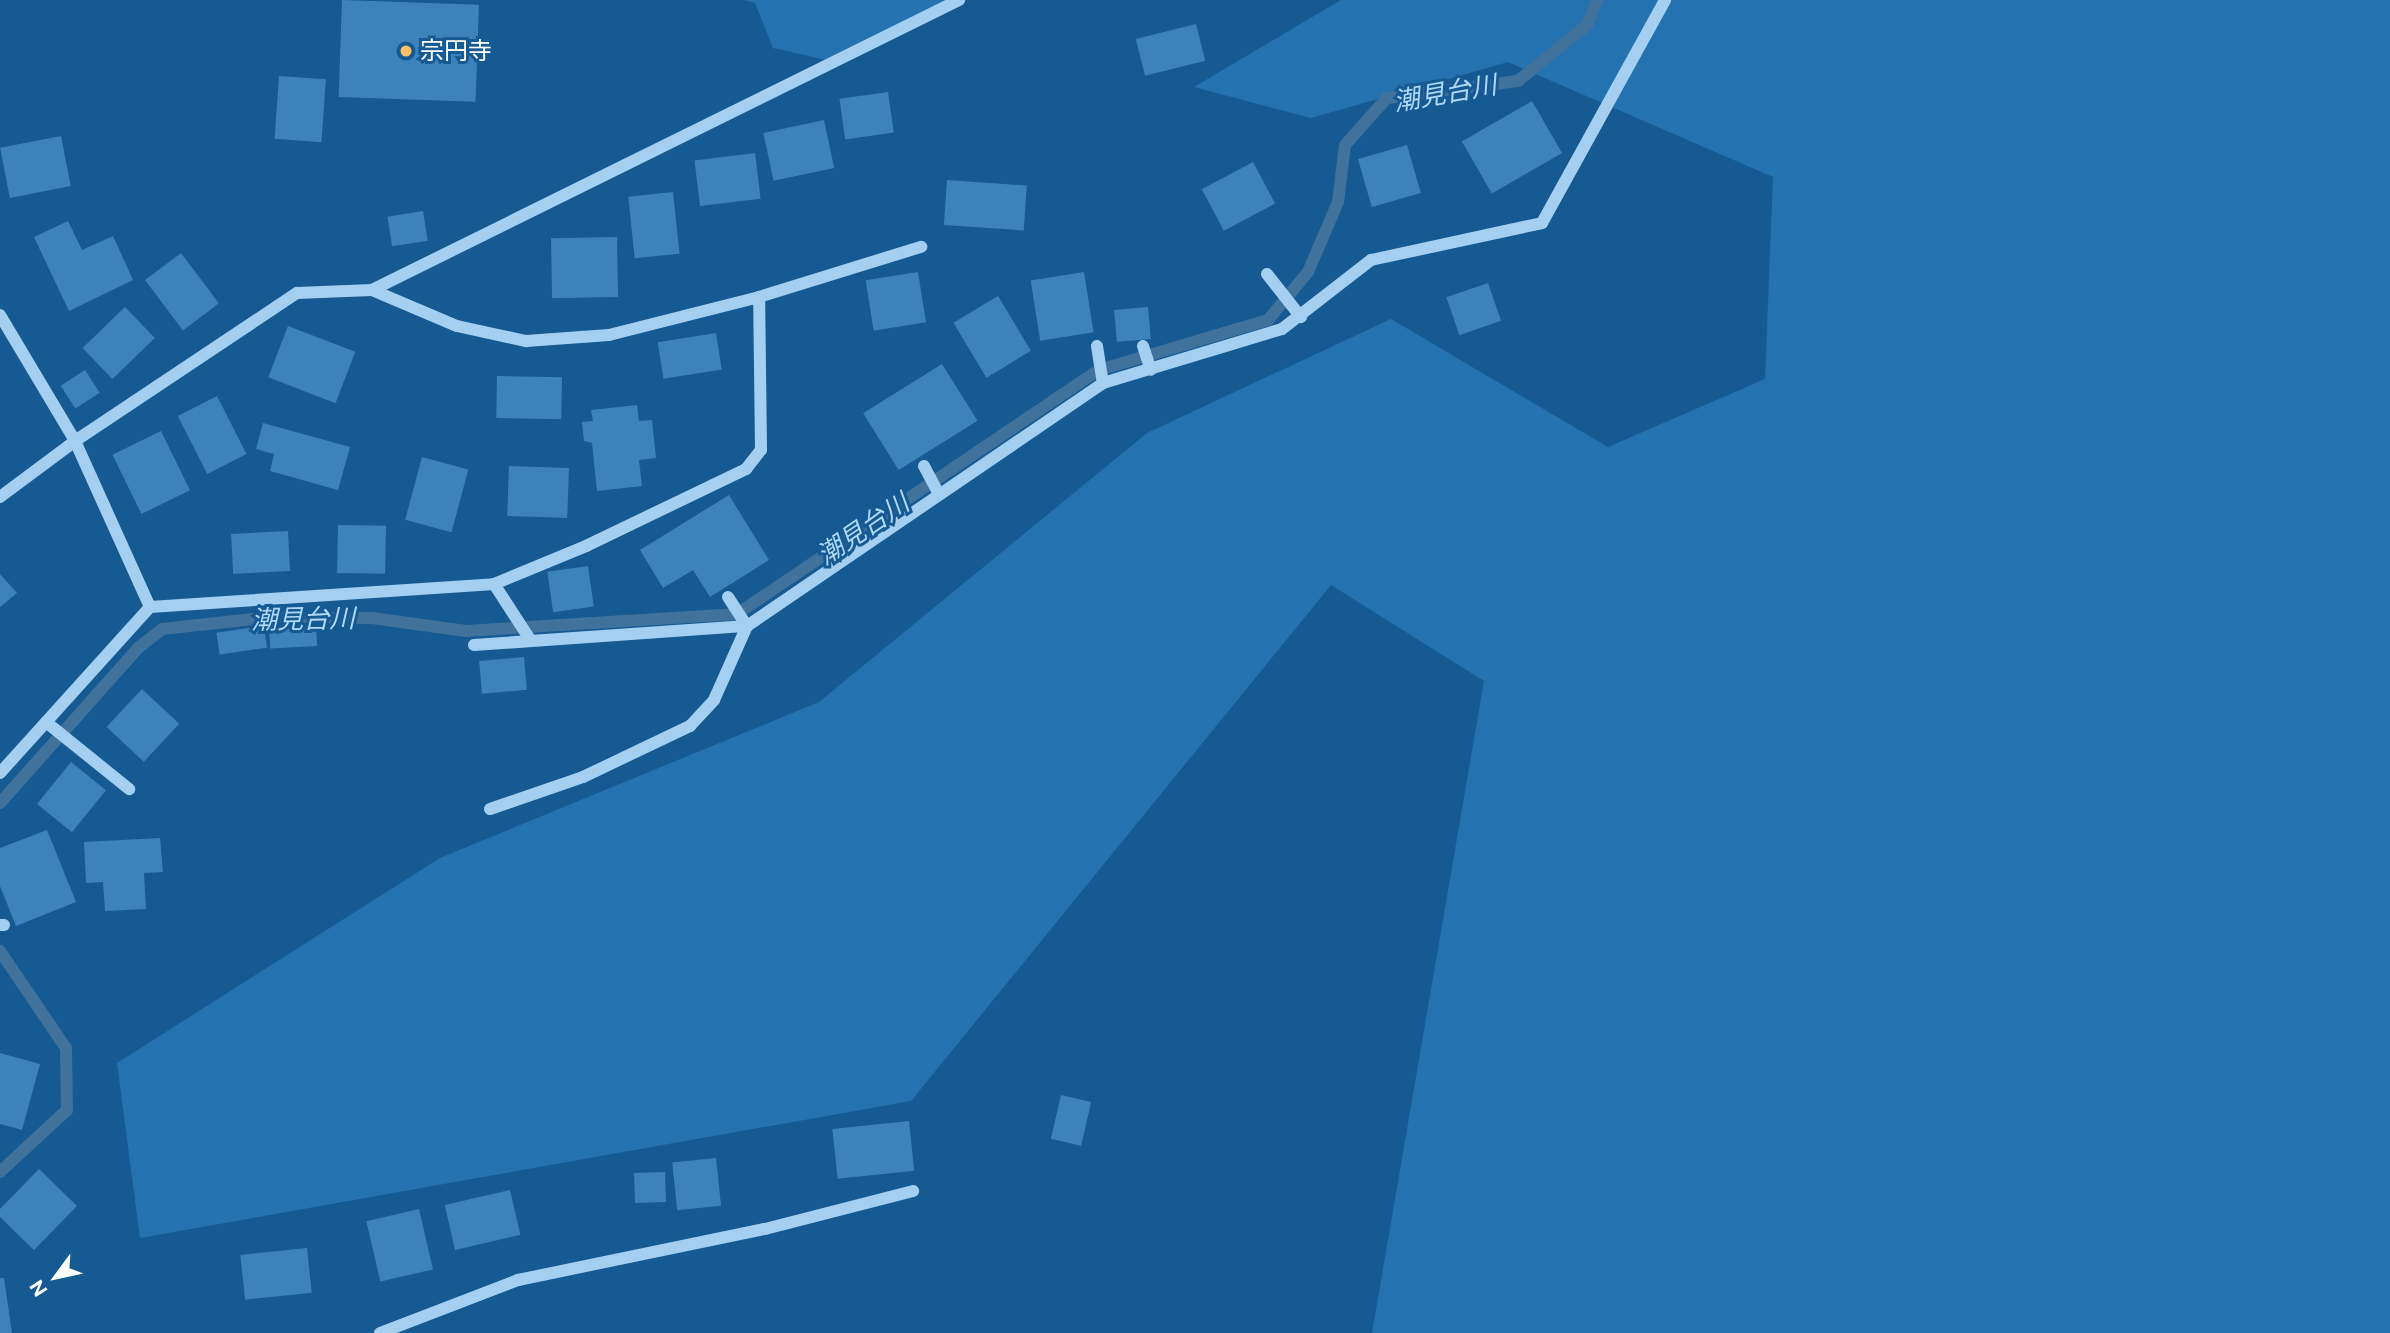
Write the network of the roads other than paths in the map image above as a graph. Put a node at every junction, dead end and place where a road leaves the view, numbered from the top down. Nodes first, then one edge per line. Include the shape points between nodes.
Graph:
1 (959, 0) edge
2 (1665, 0) edge
3 (921, 247) dead end
4 (1267, 275) dead end
5 (372, 290) junction
6 (759, 297) junction
7 (0, 315) edge
8 (1301, 317) junction
9 (1097, 346) dead end
10 (1100, 375) junction
11 (75, 441) junction
12 (0, 497) edge
13 (494, 584) junction
14 (150, 607) junction
15 (737, 612) junction
16 (525, 632) junction
17 (474, 645) dead end
18 (56, 729) junction
19 (0, 773) edge
20 (129, 789) dead end
21 (490, 809) dead end
22 (913, 1191) dead end
23 (380, 1333) edge

1 - 5 street
2 - 8 street via 1542,223 1371,260
3 - 6 street
4 - 8 street
5 - 6 street via 457,326 526,341 609,335
5 - 11 street via 297,293
6 - 13 street via 761,450 747,470
7 - 11 street
8 - 10 street via 1282,329 1146,357
9 - 10 street
10 - 15 street via 932,480
11 - 12 street
11 - 14 street
13 - 14 street
13 - 16 street
14 - 18 street
15 - 16 street
15 - 21 street via 714,700 690,726 583,777
16 - 17 street
18 - 19 street
18 - 20 street
22 - 23 street via 765,1228 518,1280

